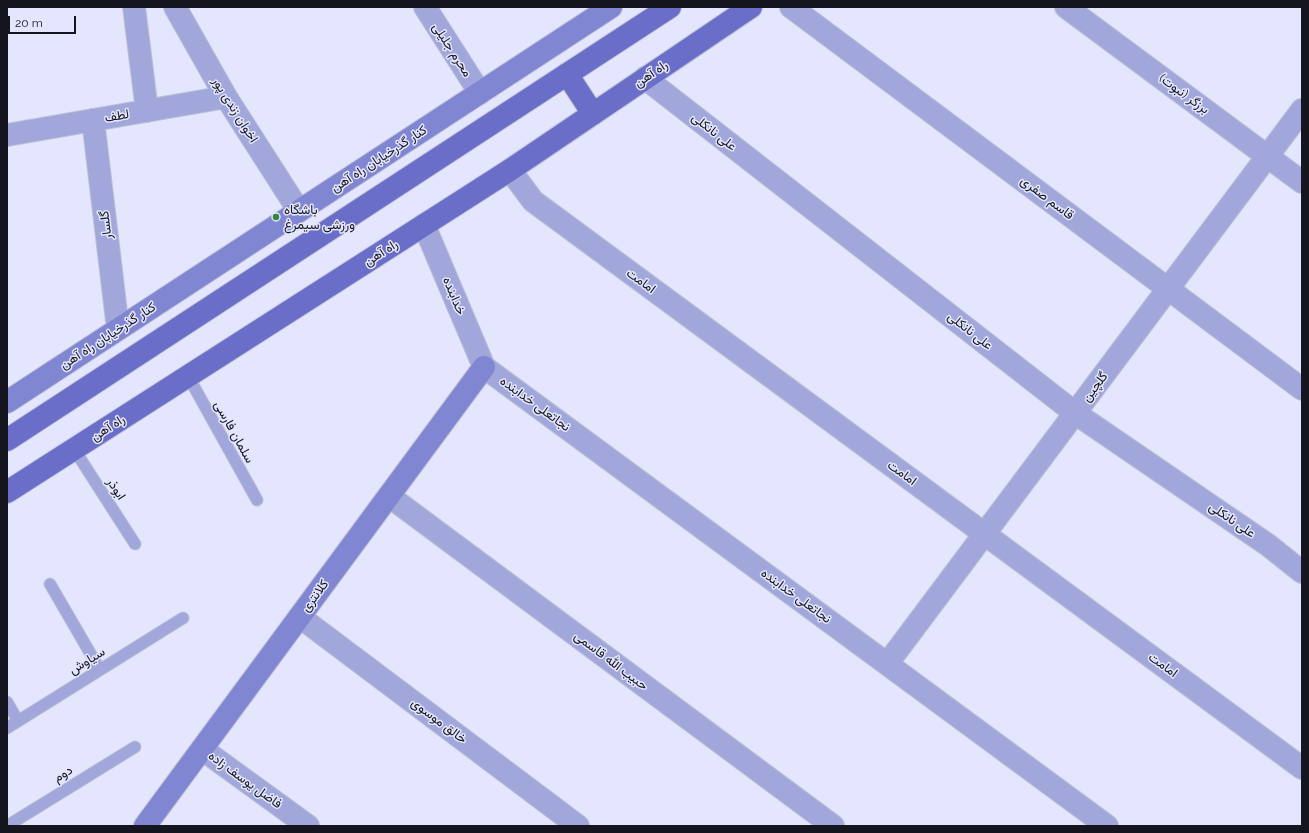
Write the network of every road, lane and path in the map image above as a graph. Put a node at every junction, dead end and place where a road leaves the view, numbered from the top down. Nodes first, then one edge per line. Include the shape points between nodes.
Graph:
1 (134, 7) edge
2 (175, 7) edge
3 (425, 7) edge
4 (611, 7) edge
5 (670, 7) edge
6 (751, 7) edge
7 (791, 7) edge
8 (1066, 7) edge
9 (567, 74) junction
10 (645, 78) junction
11 (480, 93) junction
12 (226, 97) junction
13 (1302, 110) edge
14 (147, 111) junction
15 (593, 114) junction
16 (93, 120) junction
17 (7, 135) edge
18 (1268, 155) junction
19 (510, 170) junction
20 (1302, 182) edge
21 (299, 211) junction
22 (424, 225) junction
23 (1168, 288) junction
24 (118, 329) junction
25 (484, 367) junction
26 (188, 376) junction
27 (1302, 389) edge
28 (7, 402) edge
29 (1075, 413) junction
30 (7, 440) edge
31 (74, 449) junction
32 (7, 492) edge
33 (389, 496) junction
34 (257, 500) dead end
35 (984, 534) junction
36 (135, 544) dead end
37 (1302, 572) edge
38 (50, 584) dead end
39 (300, 617) junction
40 (182, 618) dead end
41 (887, 664) junction
42 (100, 670) junction
43 (7, 702) edge
44 (18, 721) junction
45 (7, 728) edge
46 (135, 746) dead end
47 (202, 748) junction
48 (1302, 768) edge
49 (7, 826) edge
50 (145, 826) edge
51 (308, 826) edge
52 (578, 826) edge
53 (833, 826) edge
54 (1107, 826) edge

1 - 14 street
2 - 12 street, اخوان زندی پور
3 - 11 street, محرم جلیلی
4 - 11 main road, کنار گذرخیابان راه آهن
5 - 9 main road
6 - 10 main road, راه آهن
7 - 23 street, قاسم صفری
8 - 18 street, برزگر (نبوت)
9 - 15 main road
9 - 30 main road
10 - 15 main road, راه آهن
10 - 29 street, علی نانکلی
11 - 21 main road, کنار گذرخیابان راه آهن
12 - 14 street, لطف
12 - 21 street, اخوان زندی پور
13 - 18 street, گلچین
14 - 16 street, لطف
15 - 19 main road, راه آهن
16 - 17 street, لطف
16 - 24 street, گلسار
18 - 20 street, برزگر (نبوت)
18 - 23 street, گلچین
19 - 22 main road, راه آهن
19 - 35 street, امامت via 533,201
21 - 24 main road, کنار گذرخیابان راه آهن
22 - 25 street, خدابنده
22 - 26 main road, راه آهن
23 - 27 street, قاسم صفری
23 - 29 street, گلچین
24 - 28 main road, کنار گذرخیابان راه آهن
25 - 33 main road, کلانتری
25 - 41 street, نجاتعلی خدابنده
26 - 31 main road, راه آهن
26 - 34 lane, سلمان فارسی
29 - 35 street, گلچین
29 - 37 street, علی نانکلی via 1268,545
31 - 32 main road, راه آهن
31 - 36 lane, ابوذر
33 - 39 main road, کلانتری
33 - 53 street, حبیب الله قاسمی
35 - 41 street, گلچین
35 - 48 street, امامت
38 - 42 lane
39 - 47 main road, کلانتری
39 - 52 street, خالق موسوی
40 - 42 lane, سیاوش
41 - 54 street, نجاتعلی خدابنده
42 - 44 lane, سیاوش
43 - 44 lane
44 - 45 lane, سیاوش
46 - 49 lane, دوم
47 - 50 main road, کلانتری
47 - 51 street, فاضل یوسف زاده

